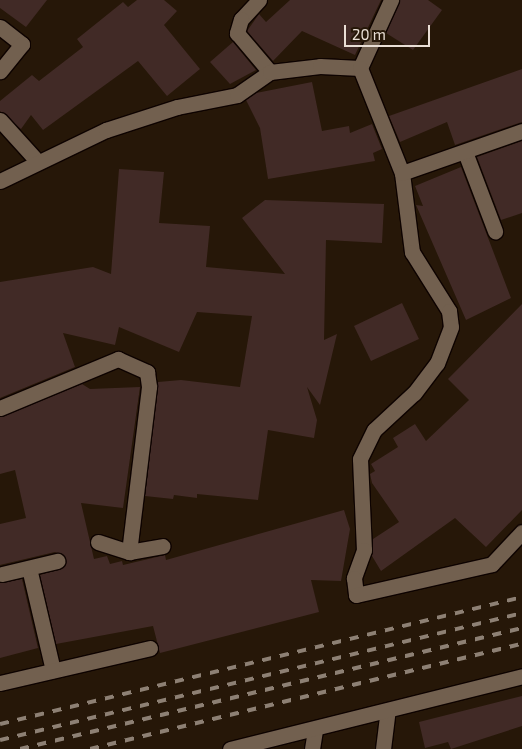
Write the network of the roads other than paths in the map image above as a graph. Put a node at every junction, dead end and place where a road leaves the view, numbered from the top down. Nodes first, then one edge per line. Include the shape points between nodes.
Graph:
1 (260, 0) edge
2 (391, 0) edge
3 (0, 27) edge
4 (360, 68) junction
5 (0, 71) edge
6 (270, 72) junction
7 (0, 120) edge
8 (522, 131) edge
9 (465, 152) junction
10 (37, 161) junction
11 (402, 173) junction
12 (0, 181) edge
13 (495, 231) dead end
14 (0, 408) edge
15 (522, 532) edge
16 (98, 542) dead end
17 (162, 546) dead end
18 (129, 552) junction
19 (57, 561) dead end
20 (29, 568) junction
21 (2, 574) dead end
22 (150, 648) dead end
23 (53, 670) junction
24 (522, 676) edge
25 (0, 683) edge
26 (388, 711) junction
27 (315, 729) junction
28 (230, 749) edge
29 (312, 749) edge
30 (383, 749) edge

1 - 6 street via 241,19 236,33
2 - 4 street
3 - 5 street via 22,44
4 - 6 street via 320,66
4 - 11 street
6 - 10 street via 237,95 177,107 106,130
7 - 10 street
8 - 9 street
9 - 11 street
9 - 13 street
10 - 12 street
11 - 15 street via 412,252 449,311 451,327 437,363 414,393 374,430 360,459 364,550 354,578 356,595 492,564
14 - 18 street via 118,359 147,372 149,387
16 - 18 street
17 - 18 street
19 - 20 street
20 - 21 street
20 - 23 street
22 - 23 street
23 - 25 street
24 - 26 street
26 - 27 street
26 - 30 street
27 - 28 street
27 - 29 street

